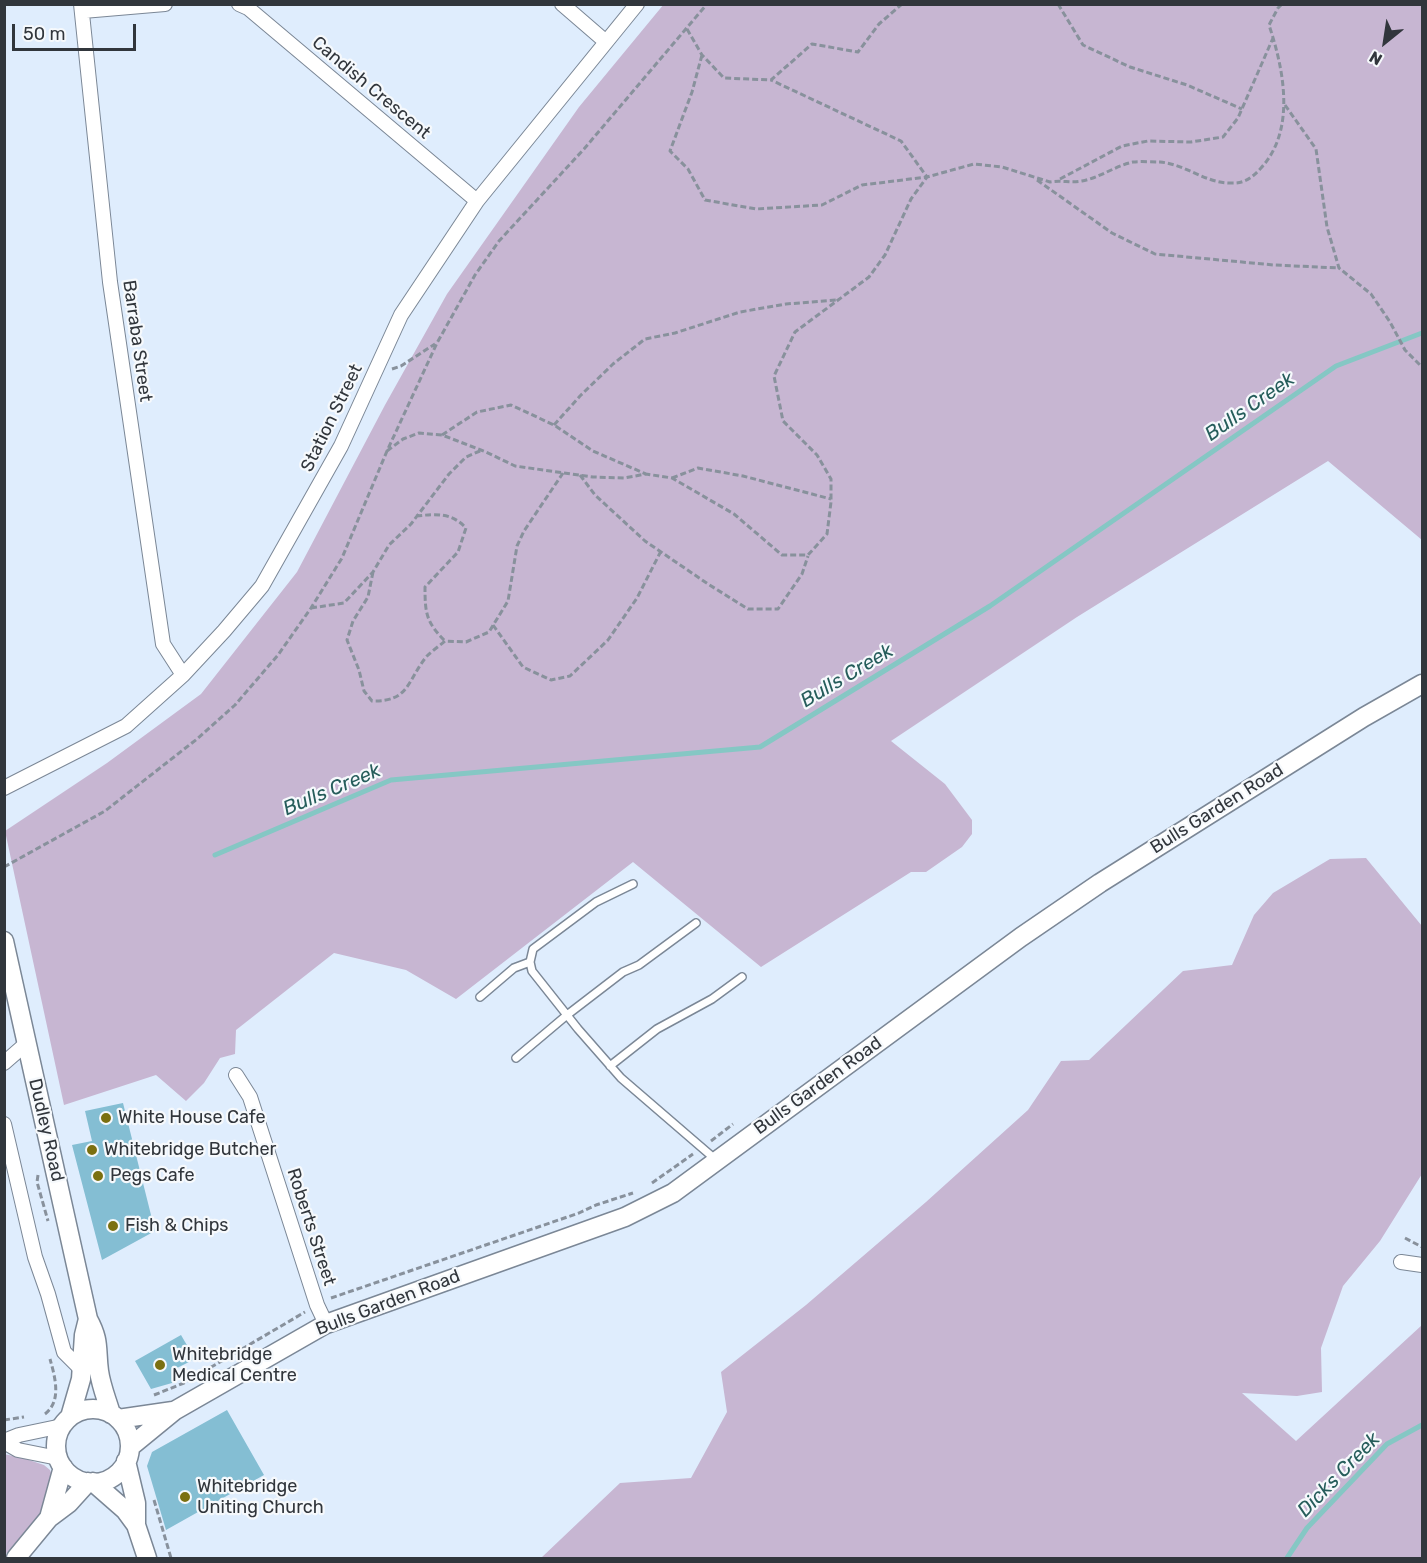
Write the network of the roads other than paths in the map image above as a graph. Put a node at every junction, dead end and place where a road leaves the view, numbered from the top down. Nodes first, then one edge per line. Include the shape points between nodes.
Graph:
1 (165, 4) edge
2 (239, 4) edge
3 (561, 4) edge
4 (637, 4) edge
5 (82, 8) edge
6 (606, 42) junction
7 (477, 201) junction
8 (183, 675) junction
9 (1422, 684) edge
10 (4, 788) edge
11 (633, 884) dead end
12 (696, 923) dead end
13 (4, 941) edge
14 (530, 962) junction
15 (742, 977) dead end
16 (480, 997) dead end
17 (567, 1015) junction
18 (27, 1043) junction
19 (516, 1058) dead end
20 (4, 1063) edge
21 (610, 1066) junction
22 (236, 1075) dead end
23 (4, 1124) edge
24 (717, 1161) junction
25 (1401, 1262) dead end
26 (1422, 1265) edge
27 (88, 1319) junction
28 (326, 1324) junction
29 (82, 1370) junction
30 (174, 1411) junction
31 (115, 1417) junction
32 (66, 1421) junction
33 (4, 1441) edge
34 (128, 1454) junction
35 (61, 1463) junction
36 (91, 1482) junction
37 (49, 1518) junction
38 (136, 1525) junction
39 (16, 1558) edge
40 (147, 1558) edge

1 - 5 street
2 - 7 street, Candish Crescent
3 - 6 street
4 - 6 street, Station Street
5 - 8 street, Barraba Street via 110,282 161,633 163,644
6 - 7 street, Station Street
7 - 8 street, Station Street via 401,315 341,446 262,586
8 - 10 street, Station Street via 126,726
9 - 24 main road, Bulls Garden Road via 1100,883
11 - 14 lane via 575,916 533,949
12 - 17 lane
13 - 18 main road, Dudley Road
14 - 16 lane via 514,968
14 - 17 lane via 532,971
15 - 21 lane via 712,999 657,1029
17 - 19 lane
17 - 21 lane
18 - 20 street
18 - 27 main road, Dudley Road
21 - 24 lane via 647,1103
22 - 28 street, Roberts Street via 250,1097
23 - 29 street via 34,1257 64,1352
24 - 28 main road, Bulls Garden Road via 673,1193 625,1217
25 - 26 street
27 - 29 main road, Dudley Road
27 - 31 main road, Dudley Road via 96,1334 99,1371
28 - 30 main road, Bulls Garden Road
29 - 32 main road, Dudley Road
30 - 31 main road, Bulls Garden Road
30 - 34 main road, Bulls Garden Road
31 - 32 main road via 95,1409
31 - 34 main road via 127,1433
32 - 33 street
32 - 35 main road via 56,1442
33 - 35 street via 18,1450
34 - 36 main road via 116,1474
34 - 38 main road
35 - 36 main road via 74,1477
35 - 37 main road
36 - 37 main road
36 - 38 main road via 125,1510
37 - 39 main road
38 - 40 main road

